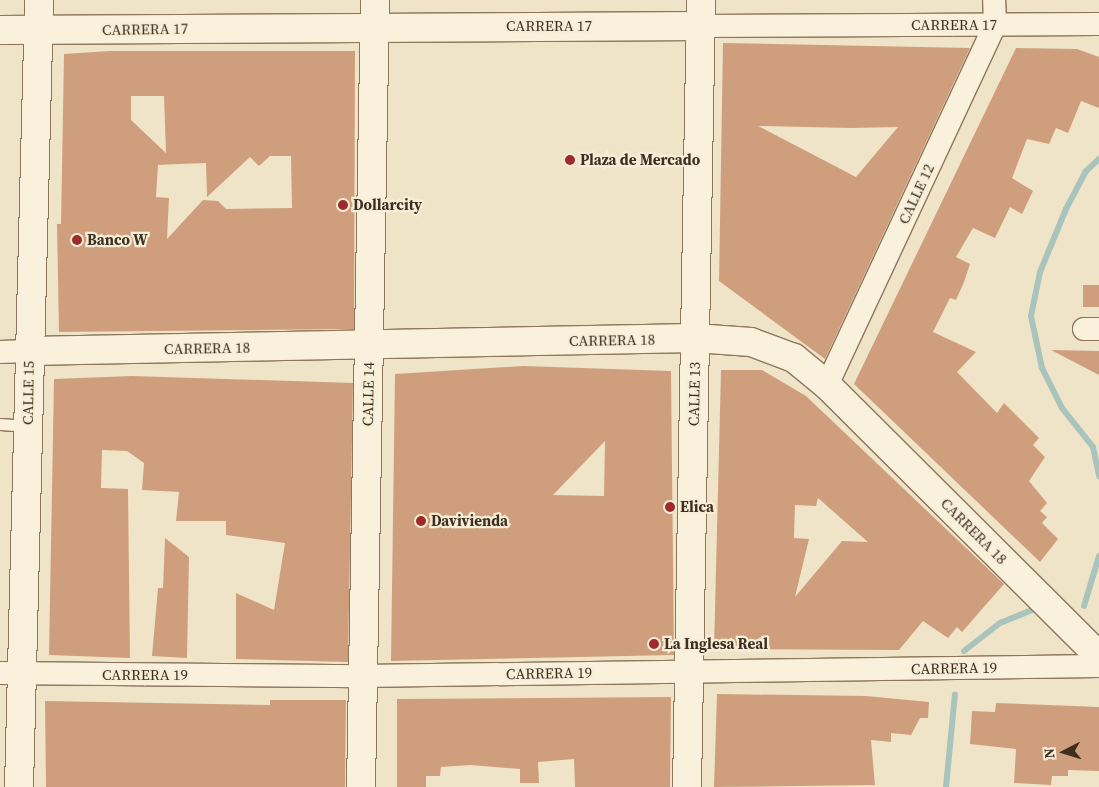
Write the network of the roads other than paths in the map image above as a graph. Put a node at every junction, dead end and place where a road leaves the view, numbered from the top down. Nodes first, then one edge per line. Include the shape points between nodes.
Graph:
1 (39, 0) edge
2 (375, 0) edge
3 (994, 0) edge
4 (701, 13) edge
5 (995, 24) junction
6 (1099, 24) edge
7 (375, 27) junction
8 (0, 30) edge
9 (38, 30) junction
10 (695, 338) junction
11 (369, 346) junction
12 (29, 351) junction
13 (0, 352) edge
14 (828, 385) junction
15 (0, 424) edge
16 (27, 426) junction
17 (1099, 656) edge
18 (1099, 666) edge
19 (689, 672) junction
20 (11, 673) edge
21 (362, 676) junction
22 (19, 787) edge
23 (360, 787) edge
24 (687, 787) edge

1 - 9 street, CALLE 15
2 - 7 street, CALLE 14
3 - 5 street, CALLE 12
4 - 5 street, CARRERA 17
4 - 7 street, CARRERA 17
4 - 10 street, CALLE 13
5 - 6 street, CARRERA 17
5 - 14 street, CALLE 12
7 - 9 street, CARRERA 17
7 - 11 street, CALLE 14
8 - 9 street, CARRERA 17
9 - 12 street, CALLE 15
10 - 11 street, CARRERA 18
10 - 14 street, CARRERA 18 via 751,342 794,358
10 - 19 street, CALLE 13
11 - 12 street, CARRERA 18
11 - 21 street, CALLE 14
12 - 13 street, CARRERA 18
12 - 16 street, CALLE 15
14 - 17 street, CARRERA 18
15 - 16 lane
16 - 20 street, CALLE 15
18 - 19 street, CARRERA 19
19 - 21 street, CARRERA 19
19 - 24 street, CALLE 13
20 - 21 street, CARRERA 19
20 - 22 street, CALLE 15
21 - 23 street, CALLE 14

